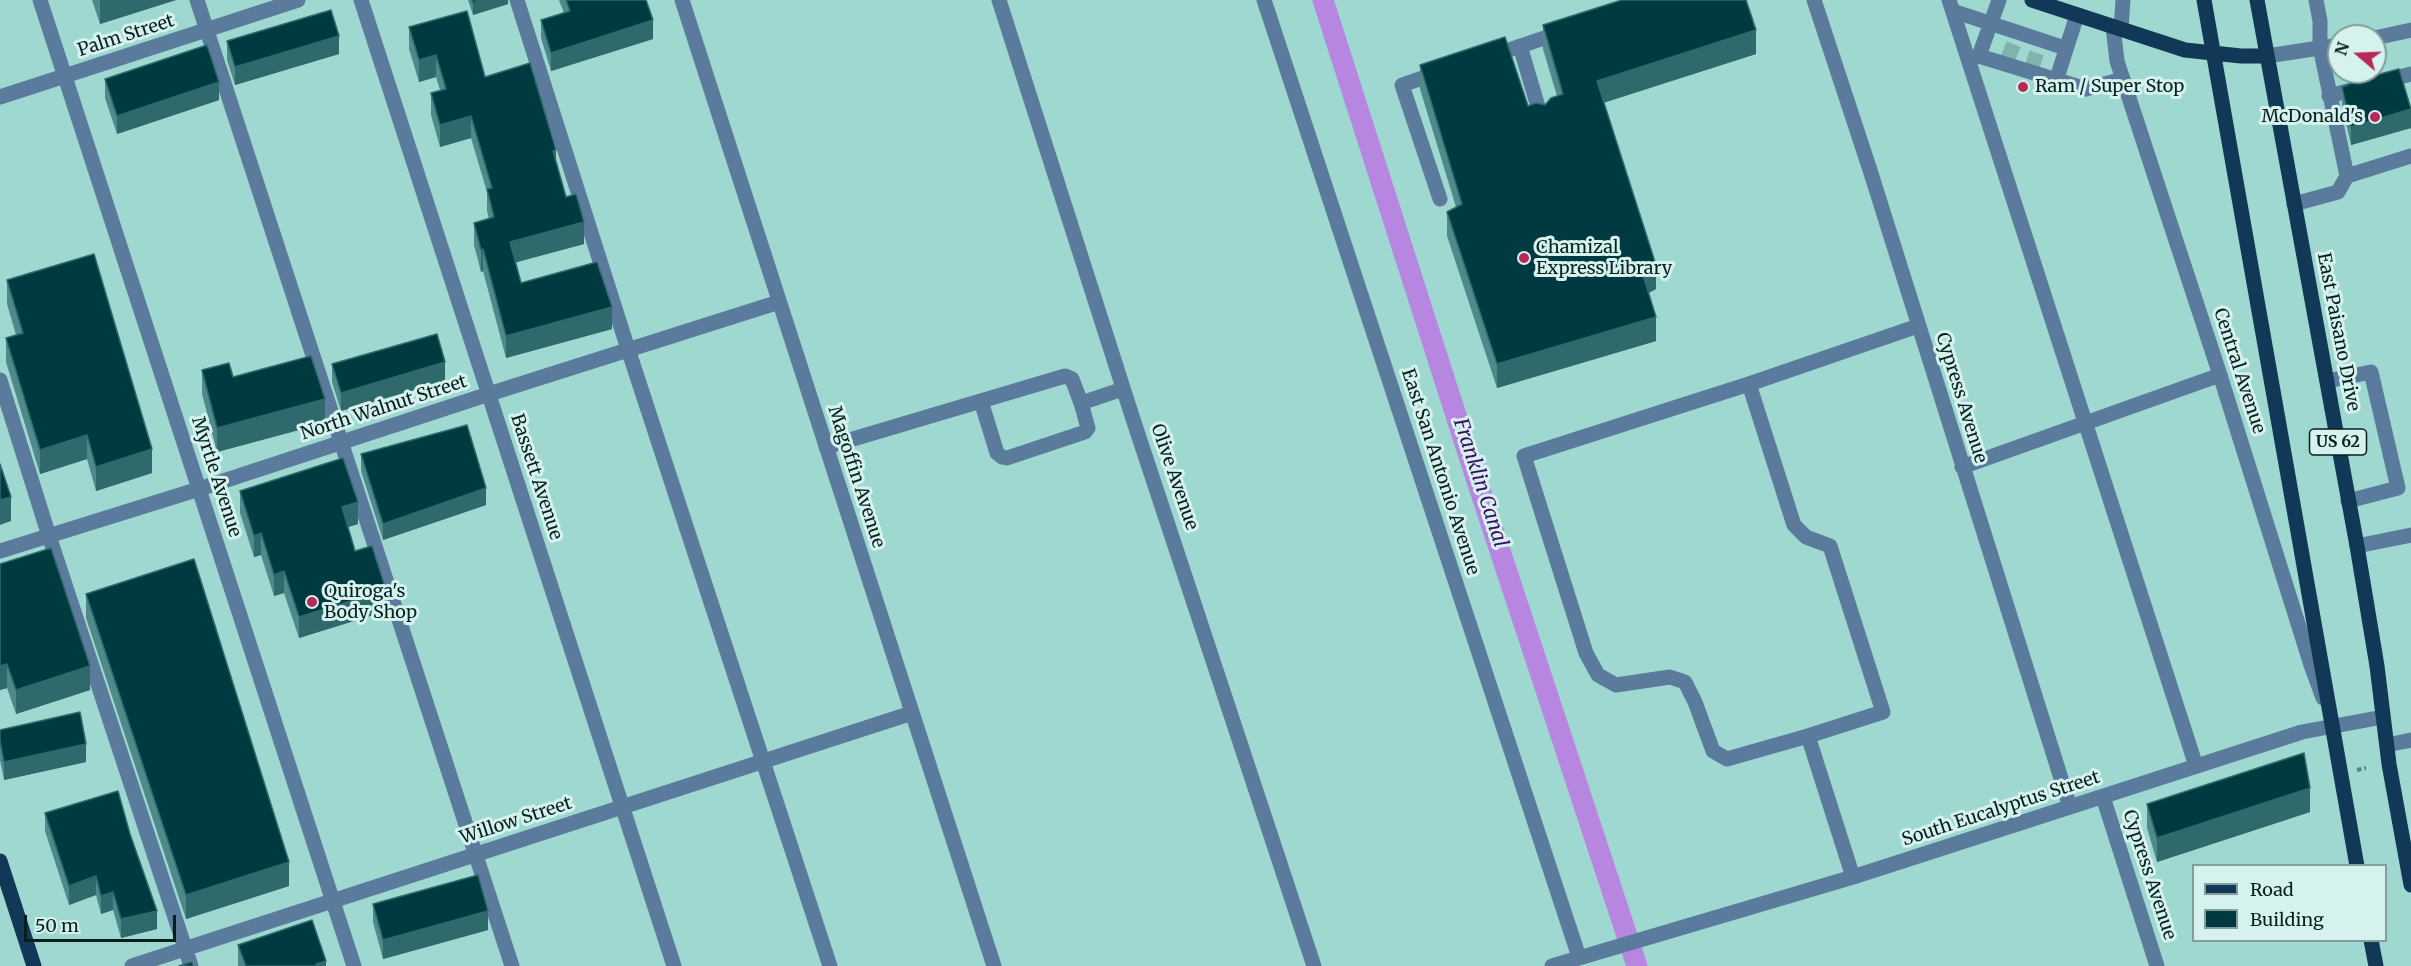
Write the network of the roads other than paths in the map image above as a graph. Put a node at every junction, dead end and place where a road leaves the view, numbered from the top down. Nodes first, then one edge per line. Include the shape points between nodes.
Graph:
1 (40, 0) edge
2 (197, 0) edge
3 (298, 0) edge
4 (361, 0) edge
5 (517, 0) edge
6 (682, 0) edge
7 (999, 0) edge
8 (1264, 0) edge
9 (1814, 0) edge
10 (1999, 0) edge
11 (2032, 0) edge
12 (2123, 0) edge
13 (2204, 0) edge
14 (2257, 0) edge
15 (2319, 0) edge
16 (1951, 5) edge
17 (2077, 15) junction
18 (1990, 23) junction
19 (1574, 28) edge
20 (2117, 28) junction
21 (207, 30) junction
22 (2411, 30) edge
23 (2387, 35) edge
24 (1520, 46) junction
25 (2327, 46) edge
26 (2320, 47) junction
27 (2065, 48) junction
28 (2214, 54) junction
29 (2267, 56) junction
30 (1974, 57) junction
31 (1477, 60) edge
32 (1456, 67) edge
33 (2411, 74) edge
34 (65, 76) junction
35 (2123, 79) junction
36 (2056, 81) junction
37 (2329, 96) junction
38 (0, 97) edge
39 (1542, 120) edge
40 (2411, 156) edge
41 (2347, 176) junction
42 (1440, 199) dead end
43 (2294, 204) junction
44 (779, 302) junction
45 (1918, 326) junction
46 (628, 349) junction
47 (2220, 375) junction
48 (0, 380) edge
49 (2327, 381) junction
50 (1749, 384) junction
51 (1123, 389) junction
52 (489, 394) junction
53 (981, 401) junction
54 (1081, 403) junction
55 (2085, 421) junction
56 (341, 442) junction
57 (826, 447) junction
58 (1962, 466) junction
59 (2404, 486) edge
60 (199, 489) junction
61 (2348, 501) junction
62 (2411, 535) edge
63 (49, 536) junction
64 (2357, 546) junction
65 (0, 550) edge
66 (912, 713) junction
67 (2383, 717) junction
68 (2334, 726) junction
69 (1808, 736) junction
70 (2411, 740) edge
71 (2387, 745) junction
72 (764, 761) junction
73 (2196, 766) junction
74 (2103, 797) junction
75 (623, 807) junction
76 (2070, 807) junction
77 (475, 855) junction
78 (0, 861) edge
79 (2357, 864) edge
80 (1853, 877) junction
81 (2411, 885) edge
82 (333, 901) junction
83 (2371, 942) edge
84 (186, 949) junction
85 (1579, 957) junction
86 (153, 963) edge
87 (34, 966) edge
88 (132, 966) edge
89 (191, 966) edge
90 (354, 966) edge
91 (512, 966) edge
92 (674, 966) edge
93 (830, 966) edge
94 (994, 966) edge
95 (1314, 966) edge
96 (1552, 966) edge
97 (2157, 966) edge
98 (2376, 966) edge

1 - 34 street, Myrtle Avenue
2 - 21 street
3 - 21 street, Palm Street
4 - 52 street, Bassett Avenue
5 - 46 street
6 - 44 street, Magoffin Avenue
7 - 51 street, Olive Avenue
8 - 85 street, East San Antonio Avenue
9 - 45 street, Cypress Avenue
10 - 18 street
11 - 17 main road
12 - 20 street, Central Avenue
13 - 28 main road, US 62
14 - 29 main road, East Paisano Drive / US 62
15 - 26 street
16 - 18 street
16 - 30 street
17 - 20 main road
17 - 27 street
18 - 27 street via 2039,45
18 - 30 street
19 - 24 street
20 - 28 main road via 2184,50
20 - 35 street, Central Avenue via 2116,58
21 - 34 street, Palm Street
21 - 56 street
22 - 23 street
24 - 31 street
24 - 39 street
25 - 26 street
26 - 29 street
26 - 37 street
27 - 36 street
28 - 29 main road
28 - 68 main road, US 62
29 - 43 main road, East Paisano Drive / US 62
30 - 36 street via 2031,69
30 - 55 street
32 - 42 street via 1402,85
33 - 37 street
34 - 38 street, Palm Street
34 - 60 street, Myrtle Avenue
35 - 36 street via 2086,88
35 - 47 street, Central Avenue
37 - 41 street
40 - 41 street
41 - 43 street via 2338,192
43 - 49 main road, East Paisano Drive / US 62
44 - 46 street, North Walnut Street
44 - 57 street, Magoffin Avenue
45 - 50 street
45 - 58 street, Cypress Avenue
46 - 52 street, North Walnut Street
46 - 72 street
47 - 55 street
47 - 68 street, Central Avenue via 2311,665
48 - 63 street
49 - 59 street via 2371,372
49 - 61 main road, East Paisano Drive / US 62
50 - 69 street via 1794,525 1806,537 1830,546 1883,712
50 - 69 street via 1524,456 1586,653 1598,675 1616,685 1670,676 1685,682 1713,751 1727,759
51 - 54 street
51 - 95 street, Olive Avenue
52 - 56 street, North Walnut Street
52 - 75 street, Bassett Avenue
53 - 54 street via 1065,376 1072,379
53 - 54 street via 1002,458 1085,432 1087,419
53 - 57 street
55 - 58 street
55 - 73 street
56 - 60 street, North Walnut Street
56 - 77 street
57 - 66 street, Magoffin Avenue
58 - 76 street, Cypress Avenue
59 - 61 street
60 - 63 street, North Walnut Street
60 - 82 street, Myrtle Avenue
61 - 64 main road, East Paisano Drive / US 62
62 - 64 street
63 - 65 street, North Walnut Street
63 - 84 street
64 - 67 main road, East Paisano Drive / US 62
66 - 72 street, Willow Street
66 - 94 street, Magoffin Avenue
67 - 68 street, South Eucalyptus Street
67 - 71 main road, East Paisano Drive / US 62
68 - 73 street, South Eucalyptus Street via 2302,732
68 - 79 main road, US 62
69 - 80 street
70 - 71 street
71 - 81 main road, East Paisano Drive / US 62
72 - 75 street, Willow Street
72 - 93 street
73 - 74 street, South Eucalyptus Street
74 - 76 street, South Eucalyptus Street
74 - 97 street, Cypress Avenue
75 - 77 street, Willow Street
75 - 92 street, Bassett Avenue
76 - 80 street, South Eucalyptus Street
77 - 82 street, Willow Street
77 - 91 street
78 - 87 main road
80 - 85 street, South Eucalyptus Street
82 - 84 street, Willow Street
82 - 90 street, Myrtle Avenue
83 - 98 main road
84 - 86 street, Willow Street
84 - 89 street
85 - 96 street, South Eucalyptus Street
86 - 88 street, Willow Street

